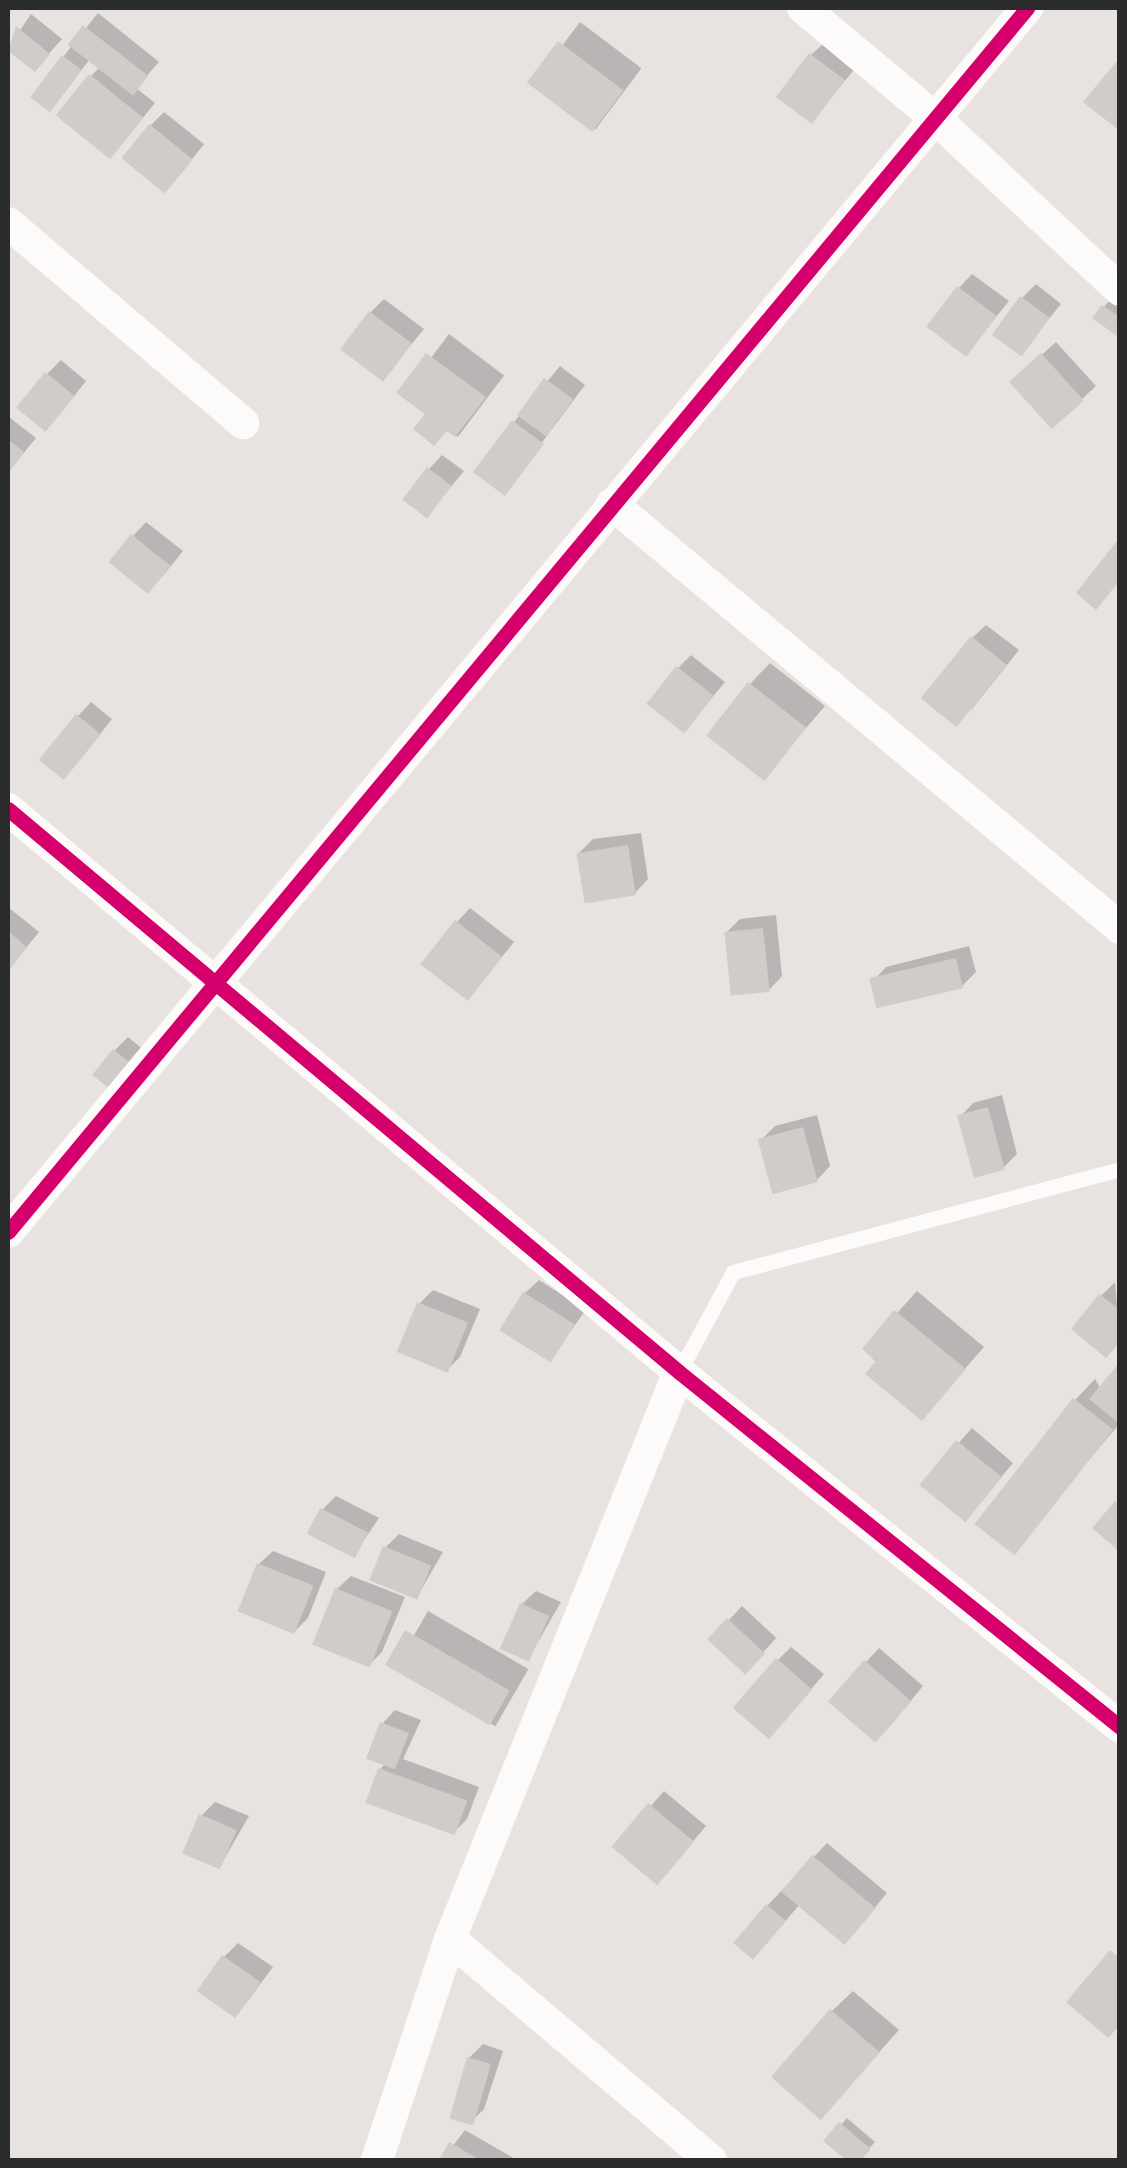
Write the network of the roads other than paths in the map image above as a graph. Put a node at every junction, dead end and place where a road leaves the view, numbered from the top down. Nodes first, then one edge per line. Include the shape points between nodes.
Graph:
1 (804, 8) edge
2 (1027, 8) edge
3 (936, 119) junction
4 (8, 223) edge
5 (1120, 290) edge
6 (242, 422) dead end
7 (612, 504) junction
8 (8, 809) edge
9 (1120, 928) edge
10 (217, 984) junction
11 (1118, 1170) edge
12 (8, 1232) edge
13 (679, 1372) junction
14 (1120, 1726) edge
15 (450, 1940) junction
16 (378, 2160) edge
17 (711, 2160) edge

1 - 3 street
2 - 3 street
3 - 5 street
3 - 7 street
4 - 6 street
7 - 9 street
7 - 10 street
8 - 10 street
10 - 12 street
10 - 13 street
11 - 13 lane via 733,1272
13 - 14 street
13 - 15 street
15 - 16 street
15 - 17 street

